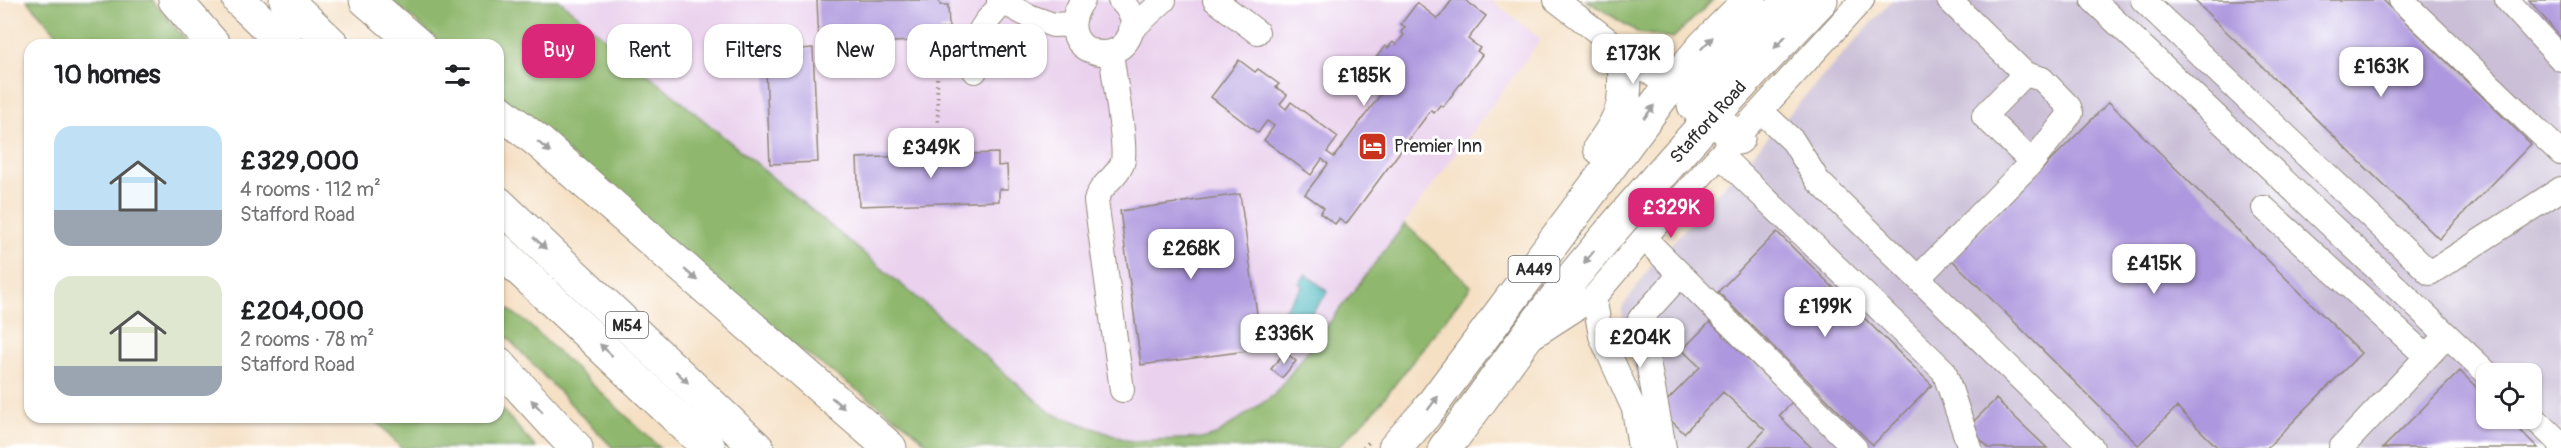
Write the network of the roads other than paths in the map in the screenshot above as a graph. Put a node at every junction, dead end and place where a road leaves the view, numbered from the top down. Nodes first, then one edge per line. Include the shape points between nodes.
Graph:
1 (175, 0) edge
2 (239, 0) edge
3 (286, 0) edge
4 (366, 0) edge
5 (1083, 0) edge
6 (1120, 0) edge
7 (1131, 0) edge
8 (1215, 0) edge
9 (1556, 0) edge
10 (1750, 0) edge
11 (1792, 0) edge
12 (1821, 0) edge
13 (1863, 0) edge
14 (1949, 0) edge
15 (2093, 0) edge
16 (2144, 0) edge
17 (2401, 0) edge
18 (2506, 0) edge
19 (1162, 1) edge
20 (1001, 2) edge
21 (984, 24) edge
22 (1072, 24) junction
23 (1131, 30) junction
24 (1257, 32) dead end
25 (209, 39) edge
26 (280, 39) edge
27 (327, 39) edge
28 (411, 39) edge
29 (1624, 51) junction
30 (1111, 52) junction
31 (2561, 59) edge
32 (2025, 74) junction
33 (1669, 87) junction
34 (1761, 111) junction
35 (504, 115) edge
36 (1711, 118) junction
37 (1729, 147) junction
38 (2561, 153) edge
39 (2032, 162) junction
40 (2561, 189) edge
41 (2264, 208) dead end
42 (504, 209) edge
43 (1644, 238) junction
44 (504, 255) edge
45 (1680, 275) junction
46 (1918, 278) junction
47 (1526, 280) junction
48 (1594, 297) junction
49 (2447, 335) junction
50 (1521, 343) junction
51 (2427, 357) junction
52 (2476, 363) edge
53 (504, 370) edge
54 (1122, 390) dead end
55 (2542, 426) edge
56 (1387, 440) edge
57 (2561, 444) edge
58 (576, 448) edge
59 (709, 448) edge
60 (757, 448) edge
61 (890, 448) edge
62 (1445, 448) edge
63 (1640, 448) edge
64 (1664, 448) edge
65 (1855, 448) edge
66 (1970, 448) edge
67 (2092, 448) edge
68 (2341, 448) edge

1 - 25 highway
2 - 26 highway
3 - 27 highway
4 - 28 highway
5 - 22 street via 1074,12
6 - 23 street via 1131,14
7 - 19 street
8 - 24 street
9 - 29 street
33 -> 10 highway, A449
11 - 33 highway via 1716,75 1691,88
12 -> 36 highway, Stafford Road / A449
13 - 34 street
14 - 32 street
15 - 49 street
16 - 40 street via 2430,273
17 - 38 street
18 - 31 street
19 - 23 street
20 - 21 street
20 - 22 street via 1053,25
22 - 30 street via 1077,40 1085,48
23 - 30 street via 1120,47
29 - 33 street
29 - 47 highway via 1625,105 1617,125 1579,179
30 - 54 street via 1125,152 1122,164 1098,190 1096,201
32 - 39 street via 1984,116
32 - 39 street via 2042,79 2071,113
33 - 36 highway
47 -> 33 highway, A449
34 - 37 street
34 - 46 street via 1793,141 1818,181
35 -> 61 highway
36 - 37 highway
36 - 47 highway via 1696,118 1683,124 1585,227
36 -> 50 highway, Stafford Road / A449 via 1595,250
37 - 43 street
37 - 66 street via 1944,371
39 - 46 street
41 - 51 street
42 -> 60 highway, M54
43 - 45 street
43 - 48 street
59 -> 44 highway, M54
45 - 64 street via 1640,319
45 - 65 street
46 - 67 street
56 -> 47 highway, A449 via 1426,413
48 - 50 street
48 - 63 street via 1601,336 1634,409
49 - 51 street
49 - 52 street
50 - 62 highway, Stafford Road / A449
51 - 68 street
58 -> 53 highway
55 - 57 street

